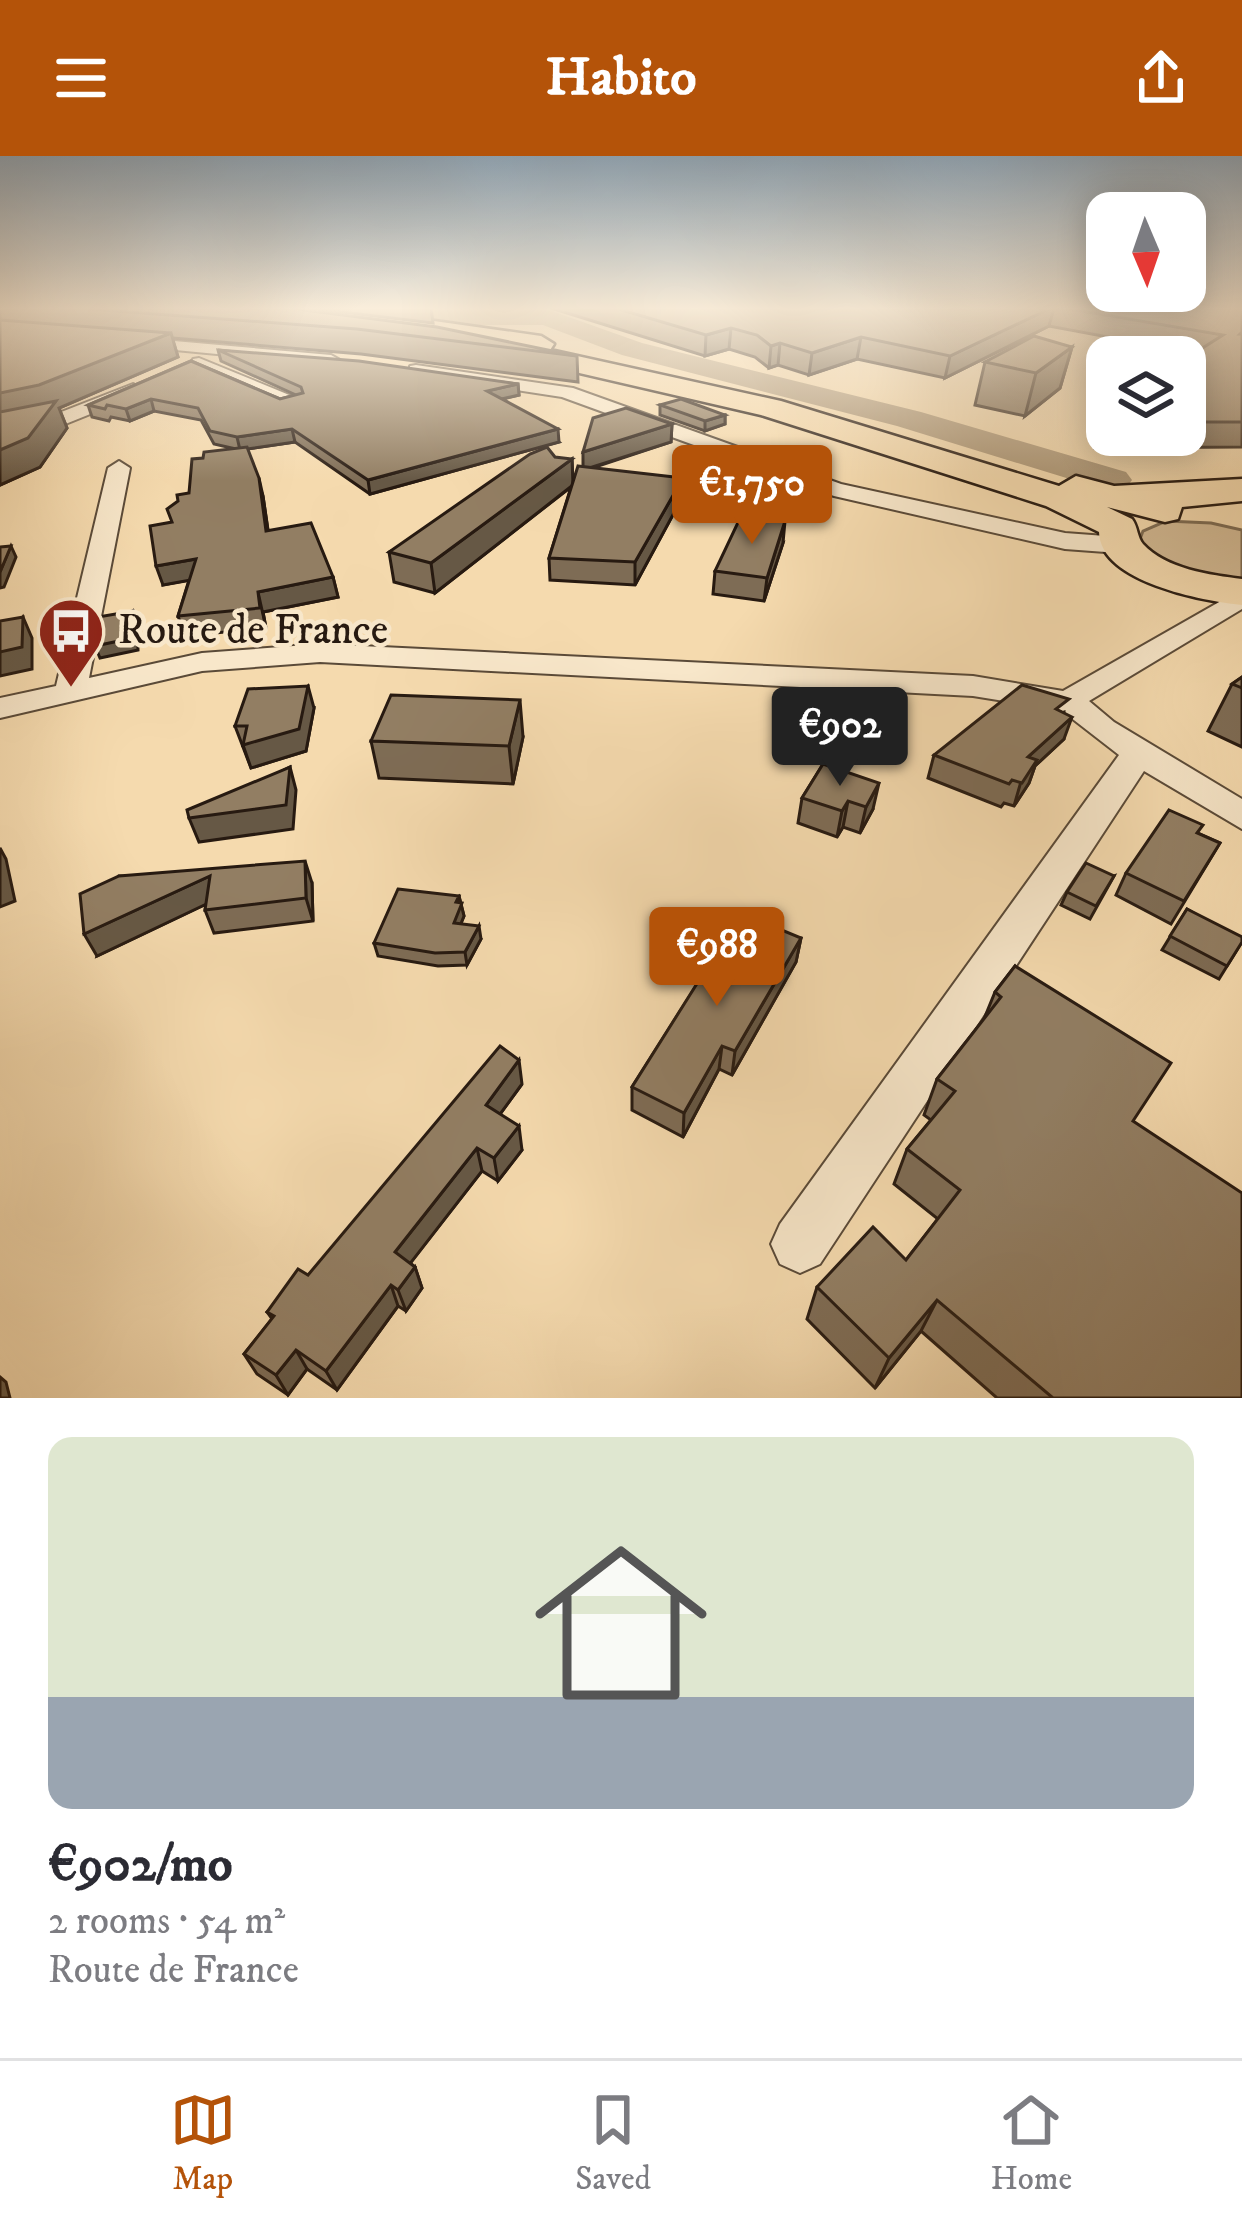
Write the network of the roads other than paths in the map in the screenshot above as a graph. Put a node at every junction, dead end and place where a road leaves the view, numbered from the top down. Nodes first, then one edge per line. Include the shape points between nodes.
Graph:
1 (191, 366) edge
2 (206, 366) edge
3 (587, 366) edge
4 (644, 366) edge
5 (404, 368) edge
6 (178, 371) edge
7 (158, 380) edge
8 (292, 403) edge
9 (0, 432) edge
10 (119, 468) dead end
11 (1045, 478) junction
12 (1242, 494) edge
13 (1181, 512) junction
14 (1242, 521) edge
15 (1119, 536) junction
16 (1231, 602) edge
17 (71, 690) junction
18 (1071, 703) junction
19 (0, 708) edge
20 (1139, 752) junction
21 (1242, 816) edge
22 (800, 1244) dead end

1 - 6 street
2 - 8 street
3 - 15 main road via 687,387 1028,488 1076,504
4 - 11 main road
5 - 15 street via 566,392 834,489 1065,542
7 - 9 street via 56,422
10 - 17 street
11 - 12 main road via 1153,496
11 - 13 main road
12 - 13 main road
13 - 14 main road
13 - 15 main road via 1130,518
15 - 16 main road via 1136,561
16 - 18 street
17 - 18 street via 202,662 320,653 973,686
17 - 19 street
18 - 20 street
20 - 21 street
20 - 22 street

